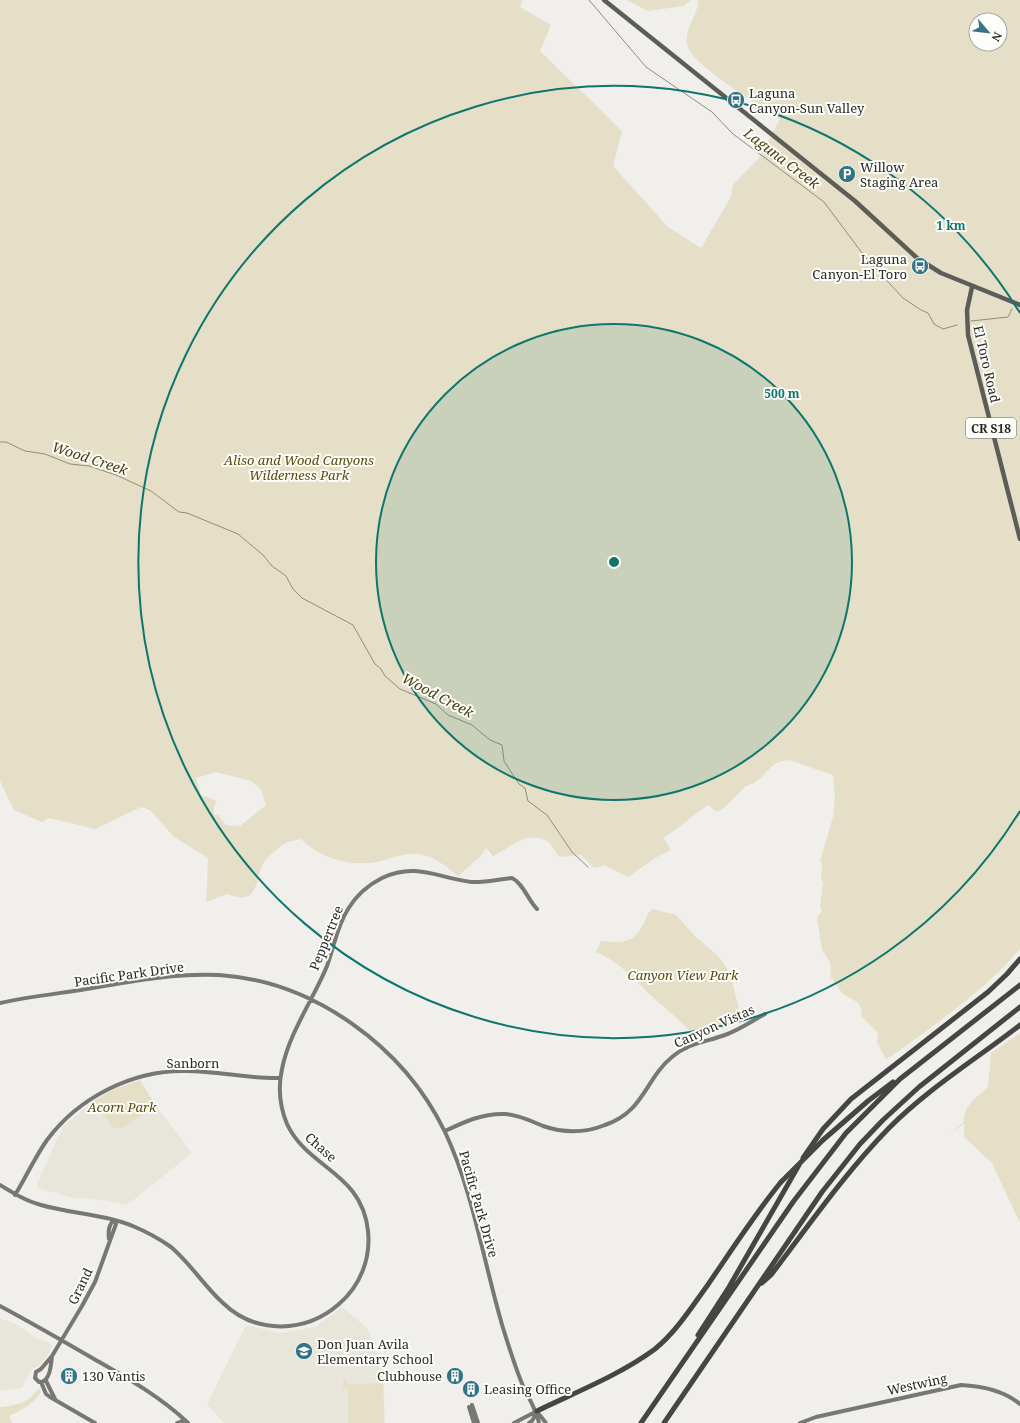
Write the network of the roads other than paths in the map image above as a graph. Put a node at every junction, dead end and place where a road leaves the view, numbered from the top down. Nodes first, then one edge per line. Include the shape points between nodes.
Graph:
1 (604, 0) edge
2 (972, 287) junction
3 (1020, 304) edge
4 (1020, 539) edge
5 (537, 909) dead end
6 (1020, 959) edge
7 (1020, 985) edge
8 (311, 999) junction
9 (0, 1003) edge
10 (1020, 1007) edge
11 (765, 1014) dead end
12 (1020, 1025) edge
13 (280, 1078) junction
14 (900, 1079) junction
15 (445, 1131) junction
16 (0, 1185) edge
17 (15, 1195) junction
18 (114, 1220) junction
19 (754, 1291) junction
20 (0, 1306) edge
21 (62, 1340) junction
22 (52, 1356) junction
23 (41, 1369) junction
24 (48, 1373) junction
25 (46, 1381) junction
26 (41, 1382) junction
27 (55, 1399) junction
28 (657, 1400) junction
29 (1020, 1404) edge
30 (537, 1411) junction
31 (186, 1422) edge
32 (95, 1423) edge
33 (177, 1423) edge
34 (474, 1423) edge
35 (478, 1423) edge
36 (514, 1423) edge
37 (529, 1423) edge
38 (539, 1423) edge
39 (546, 1423) edge
40 (641, 1423) edge
41 (664, 1423) edge
42 (800, 1423) edge

1 - 2 main road via 855,201 917,258 935,271
2 - 3 main road
2 - 4 main road, El Toro Road / CR S18 via 967,317 969,343
5 - 8 street, Peppertree via 512,878 482,883 468,882 420,871 383,878 365,889 346,912 326,968
6 - 28 highway via 988,992 851,1099 823,1129 809,1148 729,1287
7 - 14 highway
8 - 9 street, Pacific Park Drive via 252,980 191,975 122,983
8 - 13 street, Chase via 284,1059
8 - 15 street, Pacific Park Drive via 348,1022 385,1050 414,1083
10 - 19 highway via 940,1069 860,1144 822,1192
11 - 15 street, Canyon Vistas via 725,1035 683,1049 663,1066 636,1105 619,1119 605,1125 578,1132 560,1130 515,1116 490,1115 474,1118
12 - 19 highway via 925,1095 890,1128 847,1176 771,1275
13 - 17 street, Sanborn via 185,1071 154,1074 126,1081 92,1098 60,1125 40,1150
13 - 18 street, Chase via 283,1111 295,1136 309,1153 333,1170 364,1209 368,1232 368,1256 360,1277 344,1300 329,1312 303,1324 274,1326 252,1322 222,1303 170,1246 136,1227
14 - 28 highway via 858,1120 824,1160
14 - 30 highway, bridge via 874,1096 823,1140 781,1182 668,1337 631,1364
15 - 30 street, Pacific Park Drive via 464,1180 516,1367
16 - 17 street, Chase
17 - 18 street, Chase via 41,1205
18 - 21 street, Grand via 116,1224 95,1282
19 - 41 highway
20 - 21 street
21 - 22 street, Grand
21 - 31 street via 150,1393
22 - 23 street, Grand
22 - 24 street, Grand
23 - 24 street
23 - 26 street via 37,1370 35,1376 36,1380
24 - 25 street
25 - 26 street
25 - 27 street
26 - 27 street via 46,1394
27 - 32 street
28 - 40 highway
29 - 42 street, Westwing via 994,1390 961,1385 816,1417
30 - 36 street
30 - 37 street
30 - 38 street, Pacific Park Drive
30 - 39 street
31 - 33 street
34 - 35 street via 470,1406

